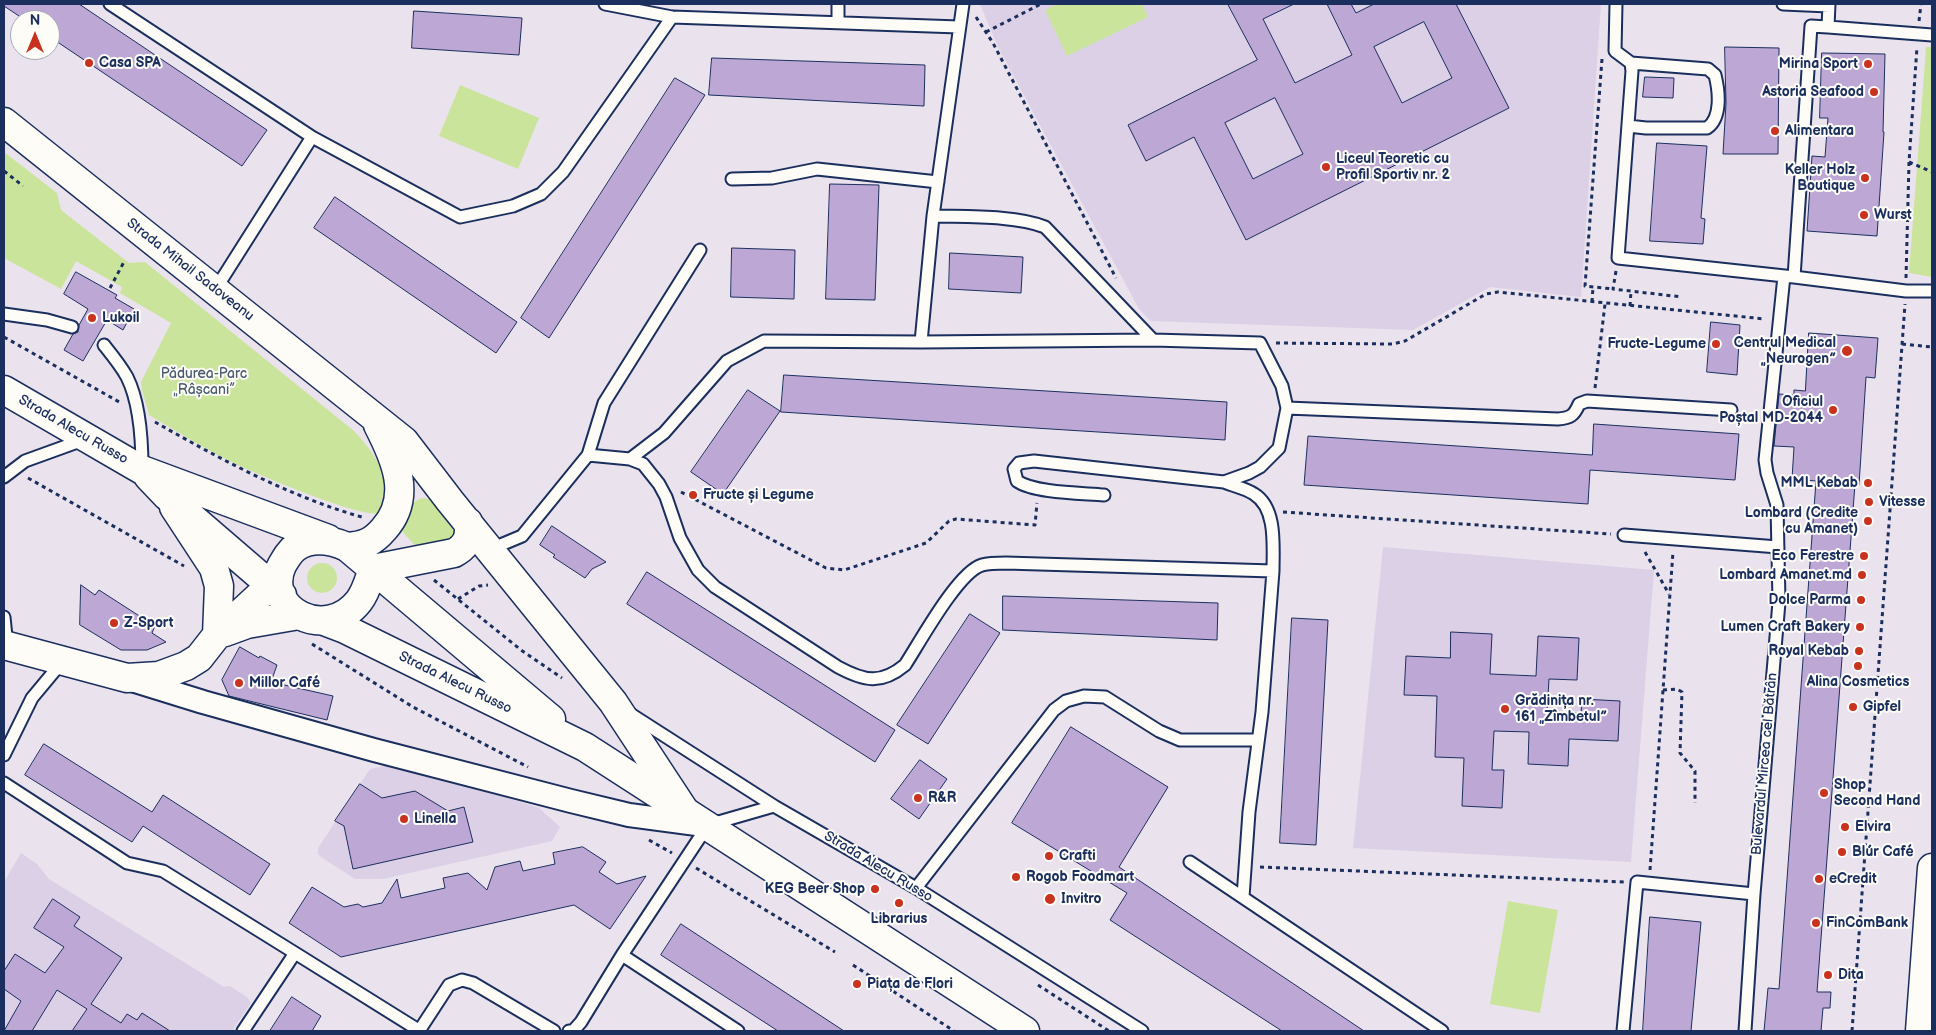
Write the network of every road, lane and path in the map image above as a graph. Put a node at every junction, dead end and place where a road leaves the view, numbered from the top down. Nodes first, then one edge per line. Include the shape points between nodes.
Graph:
1 (605, 4) edge
2 (838, 4) edge
3 (963, 4) edge
4 (1041, 4) edge
5 (1616, 4) edge
6 (1783, 4) edge
7 (1921, 4) edge
8 (114, 5) edge
9 (1829, 5) edge
10 (973, 14) dead end
11 (672, 17) junction
12 (838, 22) junction
13 (1828, 26) junction
14 (960, 27) junction
15 (986, 32) junction
16 (1918, 34) junction
17 (1932, 35) edge
18 (1603, 52) dead end
19 (1630, 63) junction
20 (4, 122) edge
21 (1628, 126) junction
22 (312, 137) junction
23 (1909, 162) junction
24 (4, 171) edge
25 (1932, 172) edge
26 (732, 180) dead end
27 (938, 182) junction
28 (23, 186) dead end
29 (933, 216) junction
30 (700, 250) dead end
31 (1618, 258) junction
32 (126, 260) dead end
33 (1789, 276) junction
34 (1118, 282) dead end
35 (1593, 287) junction
36 (110, 288) dead end
37 (1613, 288) junction
38 (215, 290) junction
39 (1631, 291) junction
40 (1906, 292) junction
41 (1932, 292) edge
42 (1682, 297) dead end
43 (1592, 302) junction
44 (1605, 304) junction
45 (1630, 306) junction
46 (4, 314) edge
47 (1780, 320) junction
48 (72, 327) dead end
49 (4, 337) edge
50 (1153, 340) junction
51 (920, 342) junction
52 (1260, 343) junction
53 (1902, 344) junction
54 (104, 345) dead end
55 (1932, 347) edge
56 (4, 390) edge
57 (1593, 402) junction
58 (1287, 408) junction
59 (1731, 410) dead end
60 (138, 413) junction
61 (375, 419) junction
62 (88, 438) junction
63 (588, 455) junction
64 (630, 459) junction
65 (142, 470) junction
66 (8, 473) edge
67 (1224, 482) junction
68 (659, 484) junction
69 (1039, 489) junction
70 (1104, 495) dead end
71 (167, 496) junction
72 (450, 501) junction
73 (399, 503) junction
74 (1268, 511) junction
75 (368, 519) dead end
76 (468, 522) junction
77 (1630, 536) junction
78 (1674, 539) junction
79 (341, 544) junction
80 (1778, 547) junction
81 (491, 549) junction
82 (454, 553) junction
83 (184, 566) dead end
84 (373, 569) junction
85 (1273, 571) junction
86 (493, 586) dead end
87 (1670, 594) junction
88 (291, 597) junction
89 (458, 599) dead end
90 (4, 617) edge
91 (217, 635) junction
92 (5, 645) edge
93 (64, 660) junction
94 (126, 678) junction
95 (1663, 690) junction
96 (613, 702) junction
97 (1258, 740) junction
98 (585, 747) junction
99 (4, 755) edge
100 (4, 782) edge
101 (1695, 803) dead end
102 (774, 806) junction
103 (684, 810) junction
104 (708, 825) junction
105 (1190, 862) dead end
106 (1244, 866) junction
107 (1932, 868) edge
108 (1643, 883) junction
109 (916, 888) junction
110 (1754, 894) junction
111 (1243, 897) junction
112 (816, 941) dead end
113 (834, 952) dead end
114 (295, 953) junction
115 (622, 955) junction
116 (853, 965) dead end
117 (243, 1031) edge
118 (419, 1031) edge
119 (554, 1031) edge
120 (572, 1031) edge
121 (738, 1031) edge
122 (954, 1031) edge
123 (1025, 1031) edge
124 (1142, 1031) edge
125 (1442, 1031) edge
126 (1623, 1031) edge
127 (1745, 1031) edge
128 (1852, 1031) edge
129 (1920, 1031) edge

1 - 11 lane
2 - 12 lane
3 - 14 lane
4 - 15 path
5 - 19 lane via 1614,50
6 - 9 lane
7 - 16 path
8 - 22 lane
9 - 13 lane
10 - 15 path
11 - 12 lane
11 - 22 lane via 563,172 541,194 513,206 460,217
12 - 14 lane
13 - 16 lane
13 - 33 lane, Bulevardul Mircea cel Bătrân via 1811,26
14 - 27 lane
15 - 34 path
16 - 17 lane
16 - 23 path
18 - 35 path via 1586,286
19 - 21 lane
19 - 21 lane via 1708,69 1715,76 1718,103 1716,119 1707,128
20 - 38 main road, Strada Mihail Sadoveanu
21 - 31 lane
22 - 38 lane
23 - 25 path
23 - 40 path
24 - 28 path
26 - 27 lane via 772,178 817,169
27 - 29 lane
29 - 50 lane via 1017,220 1045,228
29 - 51 lane
30 - 63 lane via 604,403
31 - 33 lane
31 - 37 path
32 - 36 path
33 - 40 lane
33 - 47 lane, Bulevardul Mircea cel Bătrân
35 - 37 path
35 - 43 path
37 - 39 path
38 - 61 main road, Strada Mihail Sadoveanu
39 - 42 path
39 - 45 path
40 - 41 lane
40 - 53 path
43 - 44 path
43 - 52 path via 1498,292 1486,294 1405,341 1392,344
44 - 45 path
44 - 57 path
45 - 47 path
46 - 48 lane
47 - 80 lane, Bulevardul Mircea cel Bătrân via 1765,460 1777,505
49 - 60 path
50 - 51 lane
50 - 52 lane
51 - 64 lane via 764,341 727,361 664,432
52 - 58 lane via 1282,386
53 - 55 path
53 - 128 path
54 - 60 lane via 127,377
56 - 62 main road, Strada Alecu Russo
57 - 58 lane via 1583,402 1574,415 1558,419
57 - 59 lane
58 - 67 lane via 1279,448 1249,474
60 - 65 lane
60 - 75 path via 232,465 333,509
61 - 72 main road, Strada Mihail Sadoveanu via 404,440
61 - 73 main road, Strada Mihail Sadoveanu via 392,453 399,482
62 - 65 main road, Strada Alecu Russo
62 - 66 lane via 31,458
63 - 64 lane
63 - 81 lane via 522,536
64 - 68 lane via 643,464
65 - 71 main road, Strada Alecu Russo
65 - 79 main road, Strada Alecu Russo
66 - 83 path
67 - 69 lane via 1034,461 1019,463 1014,469 1017,481
67 - 74 lane via 1253,493 1266,504
68 - 69 path via 826,568 844,570 926,543 949,521 956,519 1035,525
68 - 85 lane via 689,556 715,587 838,667 868,679 894,674 904,665 956,587 967,574 982,565
69 - 70 lane
71 - 88 main road, Strada Alecu Russo
71 - 91 main road via 214,568 219,586
72 - 73 main road via 427,488 409,494
72 - 76 main road, Strada Mihail Sadoveanu
73 - 79 main road, Strada Mihail Sadoveanu via 388,525 375,540 362,546
74 - 77 path
74 - 85 lane
76 - 81 main road, Strada Mihail Sadoveanu
76 - 82 main road via 466,543
77 - 78 lane
77 - 87 path
78 - 80 lane
78 - 87 path
79 - 84 main road
79 - 88 main road via 307,541 290,552 286,557
80 - 110 lane, Bulevardul Mircea cel Bătrân via 1779,602
81 - 82 main road
81 - 96 main road, Strada Mihail Sadoveanu
82 - 84 main road
84 - 88 main road via 360,600 337,618
84 - 98 main road, Strada Alecu Russo
85 - 97 lane
86 - 89 path via 479,586
87 - 95 path
88 - 91 main road
88 - 91 main road via 247,624
88 - 98 main road, Strada Alecu Russo via 345,629
90 - 92 lane
91 - 94 main road via 199,658 186,666 159,676
92 - 93 main road
93 - 94 main road
93 - 99 lane via 32,698
94 - 104 street via 288,726 571,801 629,815
95 - 101 path via 1682,692 1680,754 1695,771
95 - 108 path
96 - 102 lane, Strada Alecu Russo
96 - 103 main road, Strada Mihail Sadoveanu
97 - 106 lane
97 - 109 lane via 1180,740 1159,731 1105,697 1084,696 1066,701 1054,710
98 - 103 main road, Strada Alecu Russo
100 - 114 lane via 126,863 163,870
102 - 104 lane
102 - 109 lane, Strada Alecu Russo
103 - 104 main road, Strada Alecu Russo
104 - 115 lane
104 - 123 main road, Strada Alecu Russo
105 - 111 lane
106 - 108 path
106 - 111 lane
107 - 129 main road
108 - 110 lane
108 - 126 lane
109 - 124 lane, Strada Alecu Russo
110 - 127 lane, Bulevardul Mircea cel Bătrân
111 - 125 lane
112 - 113 path
114 - 117 lane
114 - 118 lane
115 - 120 lane via 581,1022
115 - 121 lane
116 - 122 path
118 - 119 lane via 449,985 462,980 473,983

